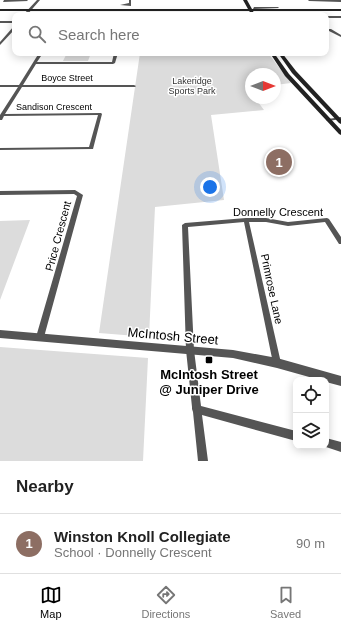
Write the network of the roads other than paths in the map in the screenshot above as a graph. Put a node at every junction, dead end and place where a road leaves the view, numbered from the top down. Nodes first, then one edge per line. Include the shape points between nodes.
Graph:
1 (5, 0) edge
2 (39, 0) edge
3 (245, 0) edge
4 (250, 0) edge
5 (309, 0) edge
6 (19, 1) dead end
7 (341, 1) edge
8 (0, 5) edge
9 (278, 8) joint
10 (0, 9) edge
11 (31, 9) junction
12 (250, 9) junction
13 (255, 9) junction
14 (341, 9) edge
15 (28, 12) edge
16 (252, 12) edge
17 (256, 12) edge
18 (329, 17) edge
19 (341, 17) edge
20 (0, 22) edge
21 (12, 22) edge
22 (12, 30) edge
23 (329, 30) edge
24 (341, 36) edge
25 (0, 44) edge
26 (39, 56) edge
27 (115, 56) edge
28 (274, 56) edge
29 (282, 56) edge
30 (35, 63) junction
31 (0, 86) edge
32 (20, 86) junction
33 (134, 86) dead end
34 (1, 117) edge
35 (340, 119) edge
36 (328, 120) junction
37 (341, 133) edge
38 (0, 149) edge
39 (0, 193) edge
40 (246, 220) junction
41 (341, 242) edge
42 (0, 334) edge
43 (40, 337) junction
44 (190, 350) junction
45 (277, 363) junction
46 (341, 381) edge
47 (196, 409) junction
48 (293, 435) edge
49 (329, 444) edge
50 (341, 447) edge
51 (203, 461) edge

1 - 6 street
1 - 8 street
2 - 11 street
3 - 12 main road
4 - 13 main road
5 - 7 street
9 - 13 street
9 - 14 main road
10 - 11 main road
11 - 12 main road
11 - 15 street
12 - 13 main road
12 - 16 main road
13 - 14 main road
13 - 17 main road
18 - 19 street
20 - 21 street
22 - 25 street
23 - 24 street
26 - 30 street
27 - 30 street via 113,63
28 - 36 main road via 287,75
29 - 35 main road via 294,72
30 - 32 street
31 - 32 street, Boyce Street
32 - 33 street, Boyce Street
32 - 34 street
34 - 38 street, Sandison Crescent via 100,114 92,148
35 - 36 street
36 - 37 main road
39 - 43 street, Price Crescent via 74,192 80,195
40 - 41 street, Donnelly Crescent via 288,224 327,220
40 - 44 street, Donnelly Crescent via 185,226
40 - 45 street, Primrose Lane
42 - 43 street, McIntosh Street
43 - 44 street, McIntosh Street
44 - 45 street, McIntosh Street via 233,354
44 - 47 street
45 - 46 street, McIntosh Street
47 - 48 street
47 - 51 street
49 - 50 street

